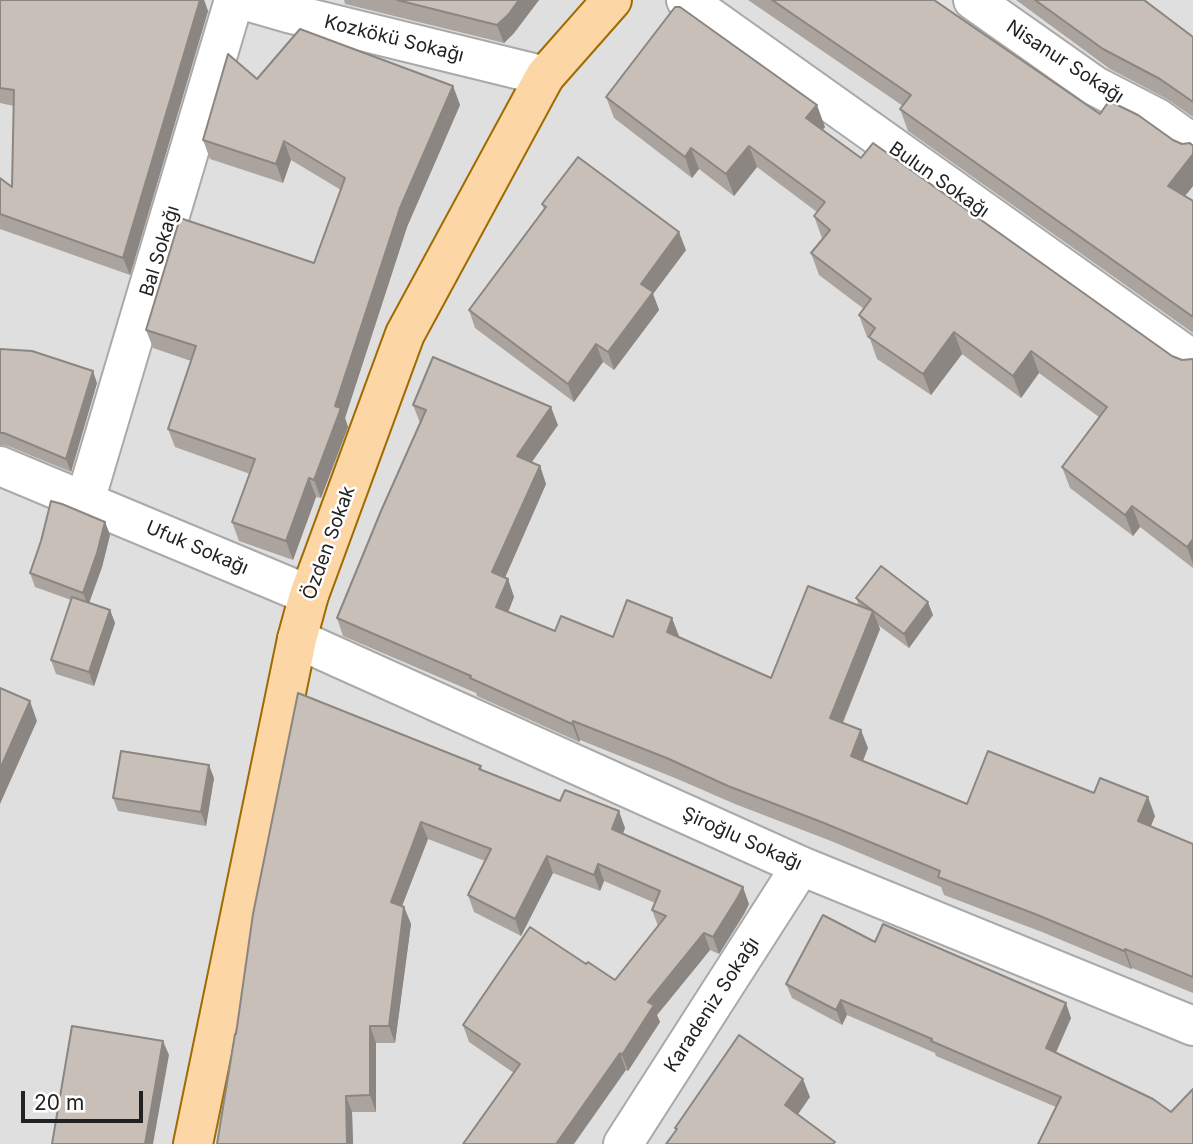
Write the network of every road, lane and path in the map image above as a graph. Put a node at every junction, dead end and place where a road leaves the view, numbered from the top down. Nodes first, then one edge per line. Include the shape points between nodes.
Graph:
1 (234, 0) edge
2 (243, 0) edge
3 (612, 0) edge
4 (686, 0) edge
5 (973, 0) edge
6 (294, 6) edge
7 (545, 76) junction
8 (1193, 144) edge
9 (1193, 360) edge
10 (0, 466) edge
11 (85, 501) junction
12 (309, 595) junction
13 (297, 639) junction
14 (801, 866) junction
15 (1193, 1026) edge
16 (193, 1144) edge
17 (623, 1144) edge

1 - 11 street, Bal Sokağı
2 - 6 street, Kozkökü Sokağı
3 - 7 main road, Özden Sokak
4 - 9 street, Bulun Sokağı
5 - 8 street, Nisanur Sokağı via 1095,86 1157,118
6 - 7 street, Kozkökü Sokağı
7 - 12 main road, Özden Sokak via 405,334
10 - 11 street, Ufuk Sokağı
11 - 12 street, Ufuk Sokağı
12 - 13 main road, Özden Sokak
13 - 14 street, Şiroğlu Sokağı
13 - 16 main road, Özden Sokak
14 - 15 street, Şiroğlu Sokağı
14 - 17 street, Karadeniz Sokağı

